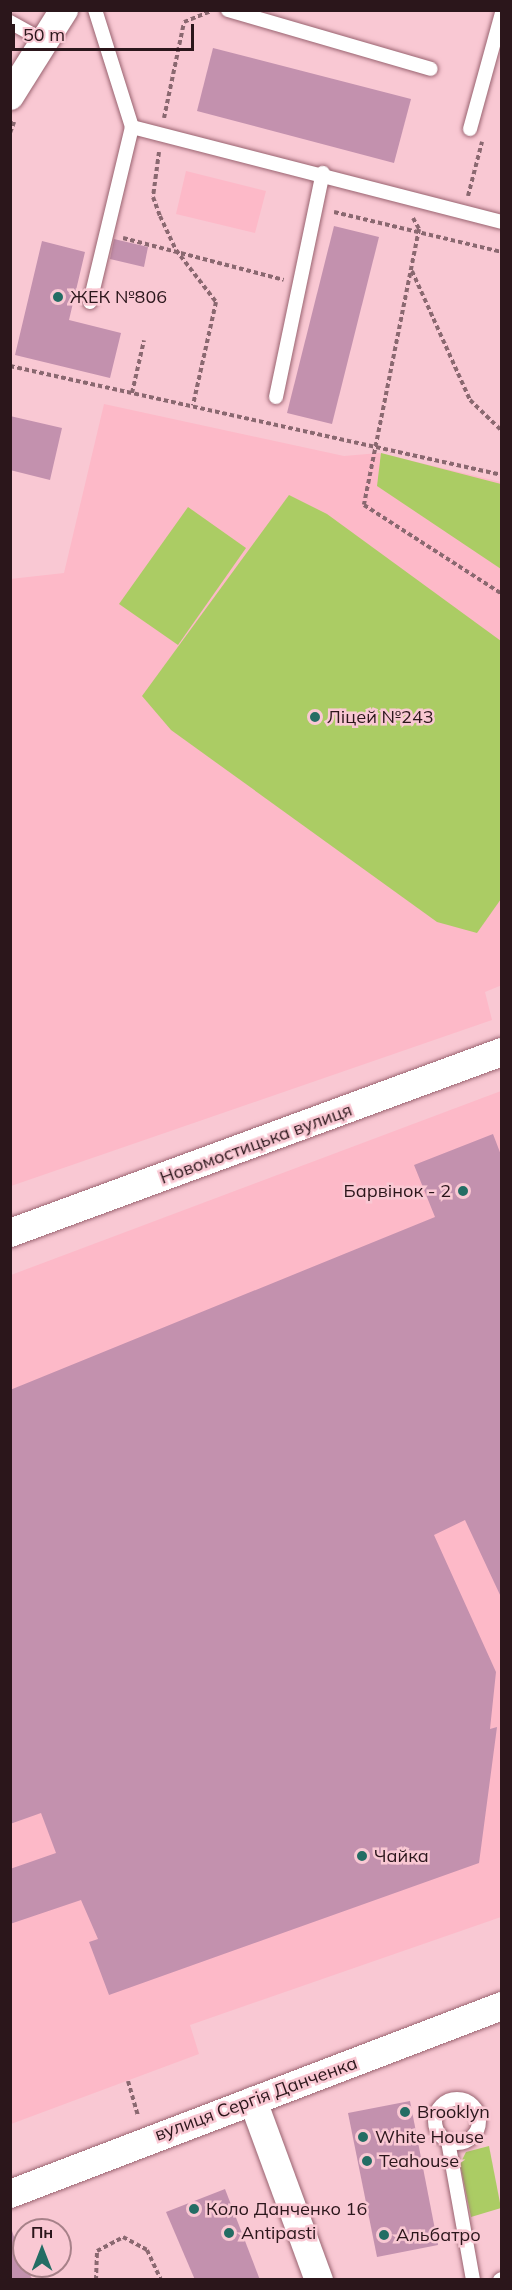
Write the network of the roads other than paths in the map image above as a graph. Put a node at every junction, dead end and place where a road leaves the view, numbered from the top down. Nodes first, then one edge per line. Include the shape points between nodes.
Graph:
1 (64, 10) edge
2 (95, 10) edge
3 (228, 10) edge
4 (501, 13) edge
5 (10, 22) edge
6 (41, 39) junction
7 (431, 69) dead end
8 (10, 96) edge
9 (132, 127) junction
10 (470, 129) dead end
11 (323, 173) junction
12 (501, 222) edge
13 (90, 303) dead end
14 (276, 397) dead end
15 (501, 1052) edge
16 (10, 1233) edge
17 (501, 2006) edge
18 (254, 2102) junction
19 (448, 2141) dead end
20 (10, 2194) edge
21 (319, 2280) edge
22 (473, 2280) edge

1 - 6 street
2 - 9 lane
3 - 7 lane
4 - 10 lane
5 - 6 lane
6 - 8 street
9 - 11 lane
9 - 13 lane
11 - 12 lane
11 - 14 lane
15 - 16 street, Новомостицька вулиця
17 - 18 street, вулиця Сергія Данченка
18 - 20 street, вулиця Сергія Данченка
18 - 21 street
19 - 22 lane

